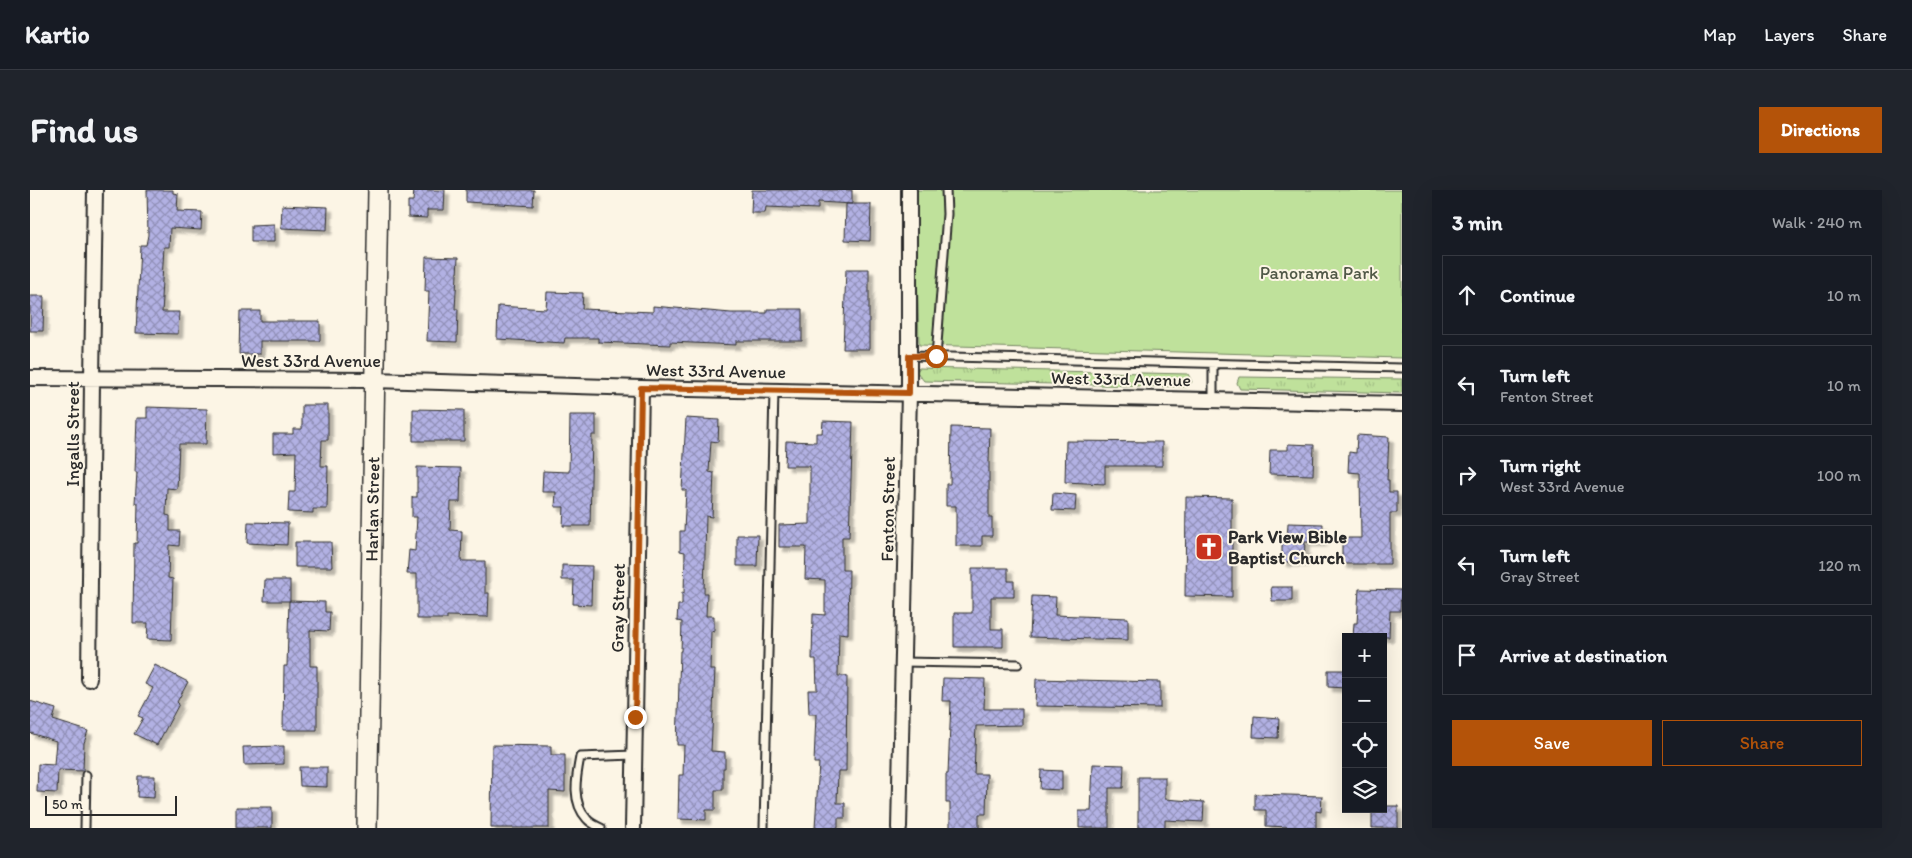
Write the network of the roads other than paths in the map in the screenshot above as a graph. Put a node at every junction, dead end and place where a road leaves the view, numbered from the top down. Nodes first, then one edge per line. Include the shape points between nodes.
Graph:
1 (95, 190) edge
2 (378, 190) edge
3 (910, 190) edge
4 (946, 190) edge
5 (909, 356) junction
6 (936, 356) junction
7 (1213, 364) junction
8 (1402, 368) edge
9 (30, 378) edge
10 (92, 379) junction
11 (373, 380) junction
12 (641, 388) junction
13 (774, 391) junction
14 (909, 393) junction
15 (1213, 400) junction
16 (1402, 404) edge
17 (903, 662) junction
18 (1018, 664) dead end
19 (89, 679) dead end
20 (634, 755) junction
21 (86, 775) dead end
22 (86, 828) edge
23 (367, 828) edge
24 (601, 828) edge
25 (632, 828) edge
26 (764, 828) edge
27 (899, 828) edge

1 - 10 street, Ingalls Street
2 - 11 street, Harlan Street
3 - 5 street, Fenton Street
4 - 6 lane
5 - 6 lane
5 - 14 street, Fenton Street
6 - 7 lane
7 - 8 lane
7 - 15 lane
9 - 10 street, West 33rd Avenue
10 - 11 street, West 33rd Avenue
10 - 19 street, Ingalls Street
11 - 12 street, West 33rd Avenue
11 - 23 street, Harlan Street
12 - 13 street, West 33rd Avenue
12 - 20 street, Gray Street
13 - 14 street, West 33rd Avenue
13 - 26 lane
14 - 15 street, West 33rd Avenue
14 - 17 street, Fenton Street
15 - 16 street, West 33rd Avenue
17 - 18 lane
17 - 27 street, Fenton Street
20 - 24 lane via 580,757 575,784 578,803 588,820
20 - 25 street, Gray Street
21 - 22 lane

